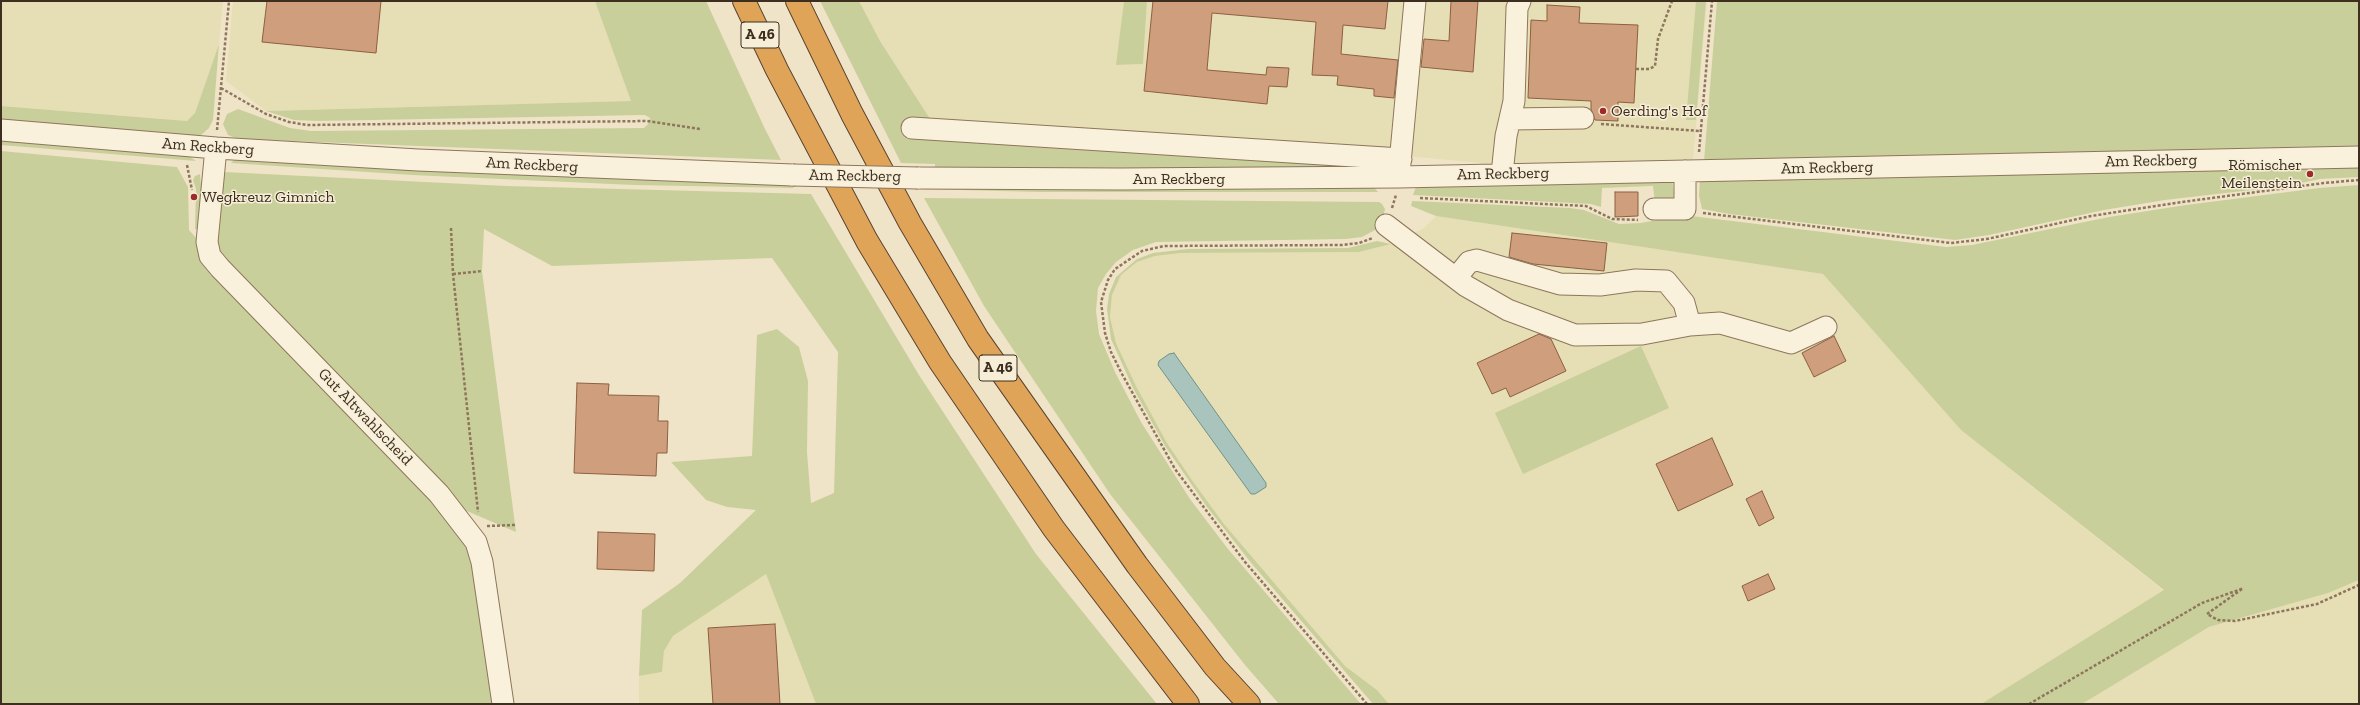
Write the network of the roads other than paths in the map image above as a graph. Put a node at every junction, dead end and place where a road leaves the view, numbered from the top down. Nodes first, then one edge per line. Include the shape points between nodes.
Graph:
1 (744, 1) edge
2 (797, 1) edge
3 (1415, 1) edge
4 (1520, 1) edge
5 (1583, 118) dead end
6 (1510, 119) junction
7 (912, 128) dead end
8 (1, 130) edge
9 (216, 148) junction
10 (2359, 157) edge
11 (1692, 171) junction
12 (1502, 174) junction
13 (1399, 177) junction
14 (1649, 214) road end
15 (1386, 225) road end
16 (1456, 278) junction
17 (1690, 325) junction
18 (1826, 327) dead end
19 (502, 704) edge
20 (1188, 704) edge
21 (1249, 704) edge

1 - 20 highway, A 46 via 776,70 867,242 940,362 1054,529
2 - 21 highway, A 46 via 852,114 910,223 978,339 1137,565 1215,667
3 - 13 street
4 - 6 street via 1517,8 1514,101
5 - 6 street
6 - 12 street
7 - 13 street
8 - 9 street, Am Reckberg
9 - 13 street, Am Reckberg, bridge via 418,160 792,175 1128,179
9 - 19 street, Gut Altwahlscheid via 207,242 210,256 478,534
10 - 11 street, Am Reckberg
11 - 12 street, Am Reckberg
11 - 14 street via 1685,209
12 - 13 street, Am Reckberg
15 - 16 street
16 - 17 street via 1508,310 1575,336 1642,334
16 - 17 street via 1469,262 1477,260 1560,284 1600,285 1636,280 1666,280 1684,303
17 - 18 street via 1720,323 1791,343

